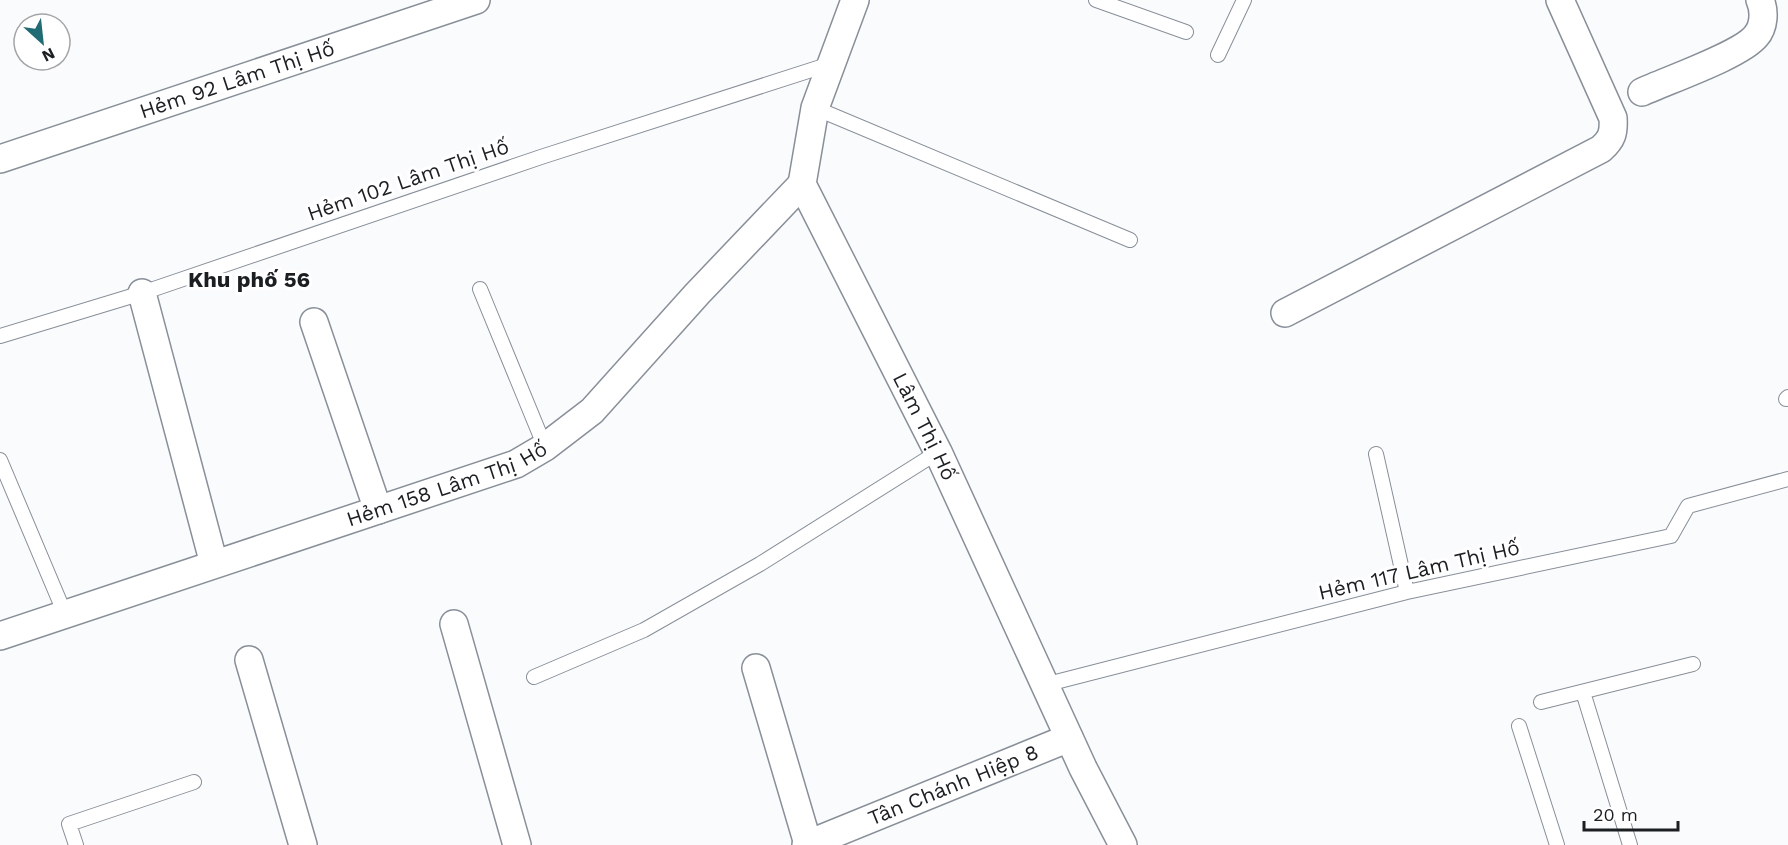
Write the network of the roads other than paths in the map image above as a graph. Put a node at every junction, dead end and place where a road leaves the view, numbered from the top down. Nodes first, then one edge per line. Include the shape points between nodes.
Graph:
1 (476, 0) edge
2 (855, 0) edge
3 (1096, 0) edge
4 (1244, 0) edge
5 (1560, 0) edge
6 (1760, 0) edge
7 (1186, 32) dead end
8 (1218, 55) dead end
9 (830, 64) junction
10 (1642, 92) dead end
11 (815, 108) junction
12 (0, 159) edge
13 (802, 184) junction
14 (1130, 240) dead end
15 (480, 289) dead end
16 (142, 293) junction
17 (1285, 313) dead end
18 (314, 322) dead end
19 (0, 336) edge
20 (545, 447) junction
21 (938, 452) junction
22 (1376, 454) dead end
23 (0, 460) edge
24 (1788, 479) edge
25 (378, 510) junction
26 (214, 564) junction
27 (1407, 592) junction
28 (66, 614) junction
29 (454, 624) dead end
30 (0, 636) edge
31 (249, 660) dead end
32 (1693, 664) dead end
33 (756, 668) dead end
34 (534, 677) dead end
35 (1044, 685) junction
36 (1583, 692) junction
37 (1540, 702) dead end
38 (1519, 726) dead end
39 (1068, 738) junction
40 (194, 782) dead end
41 (807, 844) edge
42 (76, 845) edge
43 (303, 845) edge
44 (517, 845) edge
45 (1123, 845) edge
46 (1557, 845) edge
47 (1630, 845) edge

1 - 12 street, Hẻm 92 Lâm Thị Hố
2 - 9 street
3 - 7 lane
4 - 8 lane
5 - 17 street via 1613,118 1614,133 1608,143
6 - 10 street via 1761,29 1746,46
9 - 11 street
9 - 16 lane, Hẻm 102 Lâm Thị Hố via 541,157
11 - 13 street
11 - 14 lane
13 - 20 street, Hẻm 158 Lâm Thị Hố via 592,411
13 - 21 street, Lâm Thị Hố
15 - 20 lane
16 - 19 lane, Hẻm 102 Lâm Thị Hố
16 - 26 street
18 - 25 street
20 - 25 street, Hẻm 158 Lâm Thị Hố via 516,464
21 - 34 lane via 760,564 644,630
21 - 35 street, Lâm Thị Hố
22 - 27 lane
23 - 28 lane
24 - 27 lane, Hẻm 117 Lâm Thị Hố via 1688,506 1671,536
25 - 26 street, Hẻm 158 Lâm Thị Hố
26 - 28 street, Hẻm 158 Lâm Thị Hố
27 - 35 lane, Hẻm 117 Lâm Thị Hố
28 - 30 street, Hẻm 158 Lâm Thị Hố
29 - 44 street
31 - 43 street
32 - 36 lane
33 - 41 street
35 - 39 street, Lâm Thị Hố
36 - 37 lane
36 - 47 lane
38 - 46 lane
39 - 41 street, Tân Chánh Hiệp 8
39 - 45 street, Lâm Thị Hố
40 - 42 lane via 69,824

